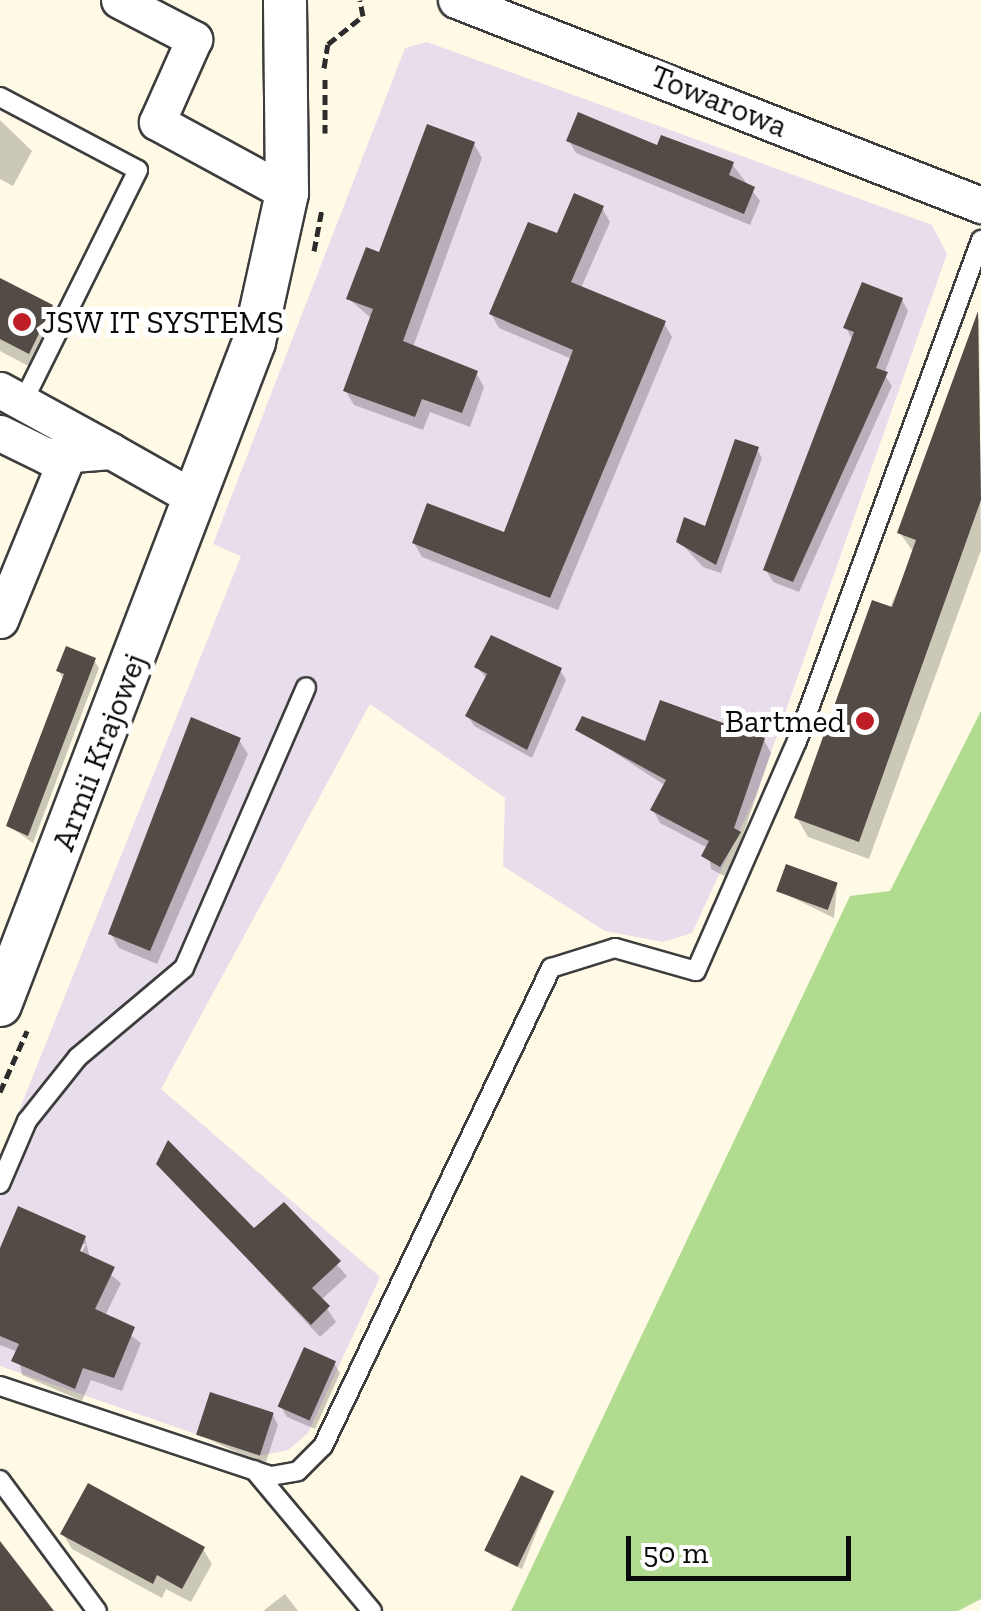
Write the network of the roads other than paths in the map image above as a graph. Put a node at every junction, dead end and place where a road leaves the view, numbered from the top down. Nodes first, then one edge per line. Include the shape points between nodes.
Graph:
1 (119, 0) edge
2 (456, 0) edge
3 (295, 2) edge
4 (0, 97) edge
5 (287, 193) junction
6 (981, 204) edge
7 (981, 240) edge
8 (12, 396) edge
9 (0, 433) edge
10 (112, 452) junction
11 (67, 457) junction
12 (196, 498) junction
13 (0, 620) edge
14 (306, 687) dead end
15 (10, 952) edge
16 (0, 1005) edge
17 (0, 1184) edge
18 (0, 1386) edge
19 (254, 1470) junction
20 (0, 1480) edge
21 (98, 1611) edge
22 (372, 1611) edge

1 - 5 street via 194,39 157,122
2 - 6 street, Towarowa
3 - 5 street, Armii Krajowej
4 - 8 lane via 138,170
5 - 12 street, Armii Krajowej via 254,342
7 - 19 lane via 797,741 696,971 616,948 552,968 323,1446 298,1471
8 - 10 street
9 - 11 street
10 - 11 street
10 - 12 street
11 - 13 street
12 - 15 street, Armii Krajowej
14 - 17 lane via 184,968 78,1057 26,1120
15 - 16 street, Armii Krajowej
18 - 19 lane
19 - 22 lane
20 - 21 lane

